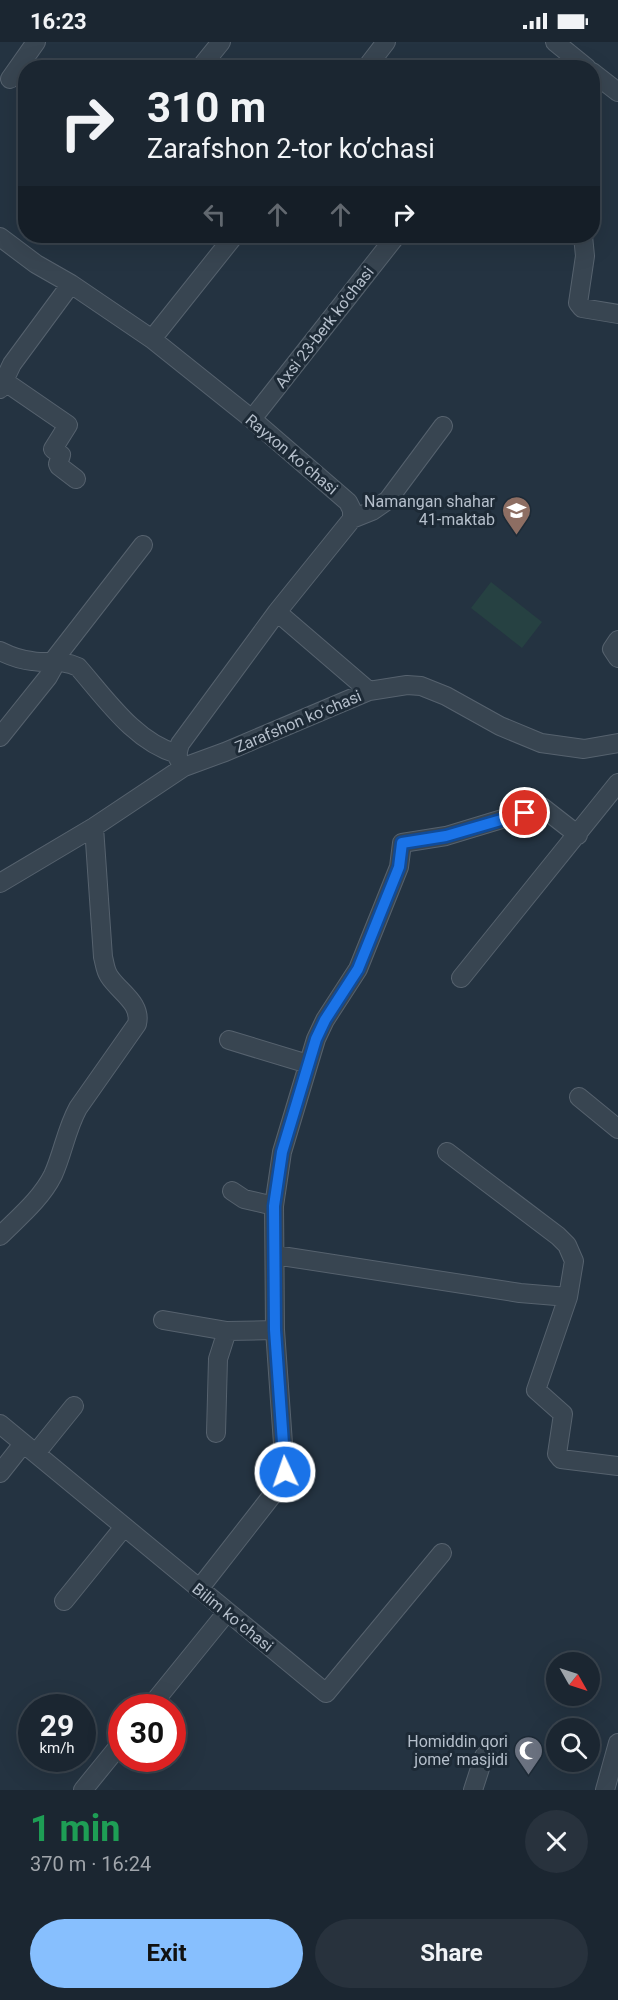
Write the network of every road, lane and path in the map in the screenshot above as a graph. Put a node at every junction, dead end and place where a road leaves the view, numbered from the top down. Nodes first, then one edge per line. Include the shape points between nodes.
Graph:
1 (36, 42) edge
2 (221, 42) edge
3 (386, 42) edge
4 (555, 42) edge
5 (23, 60) edge
6 (206, 60) edge
7 (372, 60) edge
8 (577, 60) edge
9 (18, 68) edge
10 (600, 78) edge
11 (10, 79) dead end
12 (618, 92) edge
13 (0, 237) edge
14 (228, 243) edge
15 (390, 243) edge
16 (584, 243) edge
17 (71, 284) junction
18 (618, 314) edge
19 (152, 339) junction
20 (2, 385) edge
21 (252, 419) junction
22 (443, 426) dead end
23 (76, 479) dead end
24 (352, 519) junction
25 (143, 545) dead end
26 (277, 612) junction
27 (618, 640) edge
28 (0, 651) edge
29 (618, 658) edge
30 (53, 661) junction
31 (369, 690) junction
32 (0, 737) edge
33 (618, 743) edge
34 (180, 760) junction
35 (618, 783) edge
36 (94, 827) junction
37 (578, 835) junction
38 (0, 883) edge
39 (461, 978) dead end
40 (229, 1040) dead end
41 (308, 1064) junction
42 (579, 1097) dead end
43 (618, 1129) edge
44 (447, 1152) dead end
45 (232, 1191) dead end
46 (274, 1206) junction
47 (0, 1236) edge
48 (275, 1255) junction
49 (568, 1297) junction
50 (163, 1320) dead end
51 (275, 1330) junction
52 (227, 1331) junction
53 (74, 1406) dead end
54 (0, 1425) edge
55 (216, 1433) dead end
56 (29, 1448) junction
57 (618, 1466) edge
58 (0, 1473) edge
59 (124, 1527) junction
60 (442, 1553) dead end
61 (199, 1589) junction
62 (64, 1601) dead end
63 (227, 1612) junction
64 (161, 1694) edge
65 (618, 1743) edge
66 (484, 1755) dead end
67 (108, 1759) edge
68 (83, 1790) edge
69 (473, 1790) edge
70 (605, 1790) edge

1 - 5 street
2 - 6 street
3 - 7 street
4 - 8 street
9 - 11 street
10 - 12 street
13 - 17 street, Rayxon koʻchasi
14 - 19 street
15 - 21 street, Аxsi 23-berk koʼchasi
16 - 18 street via 578,303 582,308
17 - 19 street, Rayxon koʻchasi
17 - 20 street via 12,364
19 - 21 street, Rayxon koʻchasi
20 - 23 street via 68,425 53,449 61,455 59,466
21 - 24 street, Rayxon koʻchasi via 348,502
22 - 24 street via 388,500
24 - 26 street
25 - 30 street
26 - 31 street
26 - 34 street via 180,744
27 - 29 street via 612,650
28 - 30 street via 34,662
30 - 32 street via 48,677
30 - 34 street via 78,667 134,729
31 - 33 street, Zarafshon koʻchasi via 421,686 541,743 584,749
31 - 34 street, Zarafshon koʻchasi via 225,752
34 - 36 street, Zarafshon koʻchasi
35 - 37 street
36 - 38 street, Zarafshon koʻchasi
36 - 47 street via 103,957 108,975 136,1006 138,1020 70,1122 47,1185
37 - 39 street
37 - 41 street via 542,807 446,836 402,843 399,867 358,969 325,1020
40 - 41 street
41 - 46 street via 282,1152
42 - 43 street
44 - 49 street via 567,1245 574,1261
45 - 46 street via 244,1199
46 - 48 street
48 - 49 street
48 - 51 street
49 - 57 street via 536,1389 563,1414 557,1454 561,1459
50 - 52 street
51 - 52 street
51 - 61 street via 285,1472 281,1484
52 - 55 street via 218,1359
53 - 56 street
54 - 56 street, Bilim koʻchasi
56 - 58 street
56 - 59 street, Bilim koʻchasi
59 - 61 street, Bilim koʻchasi
59 - 62 street
60 - 63 street, Bilim koʻchasi via 326,1693
61 - 63 street, Bilim koʻchasi
63 - 64 street
65 - 70 street
66 - 69 street
67 - 68 street

